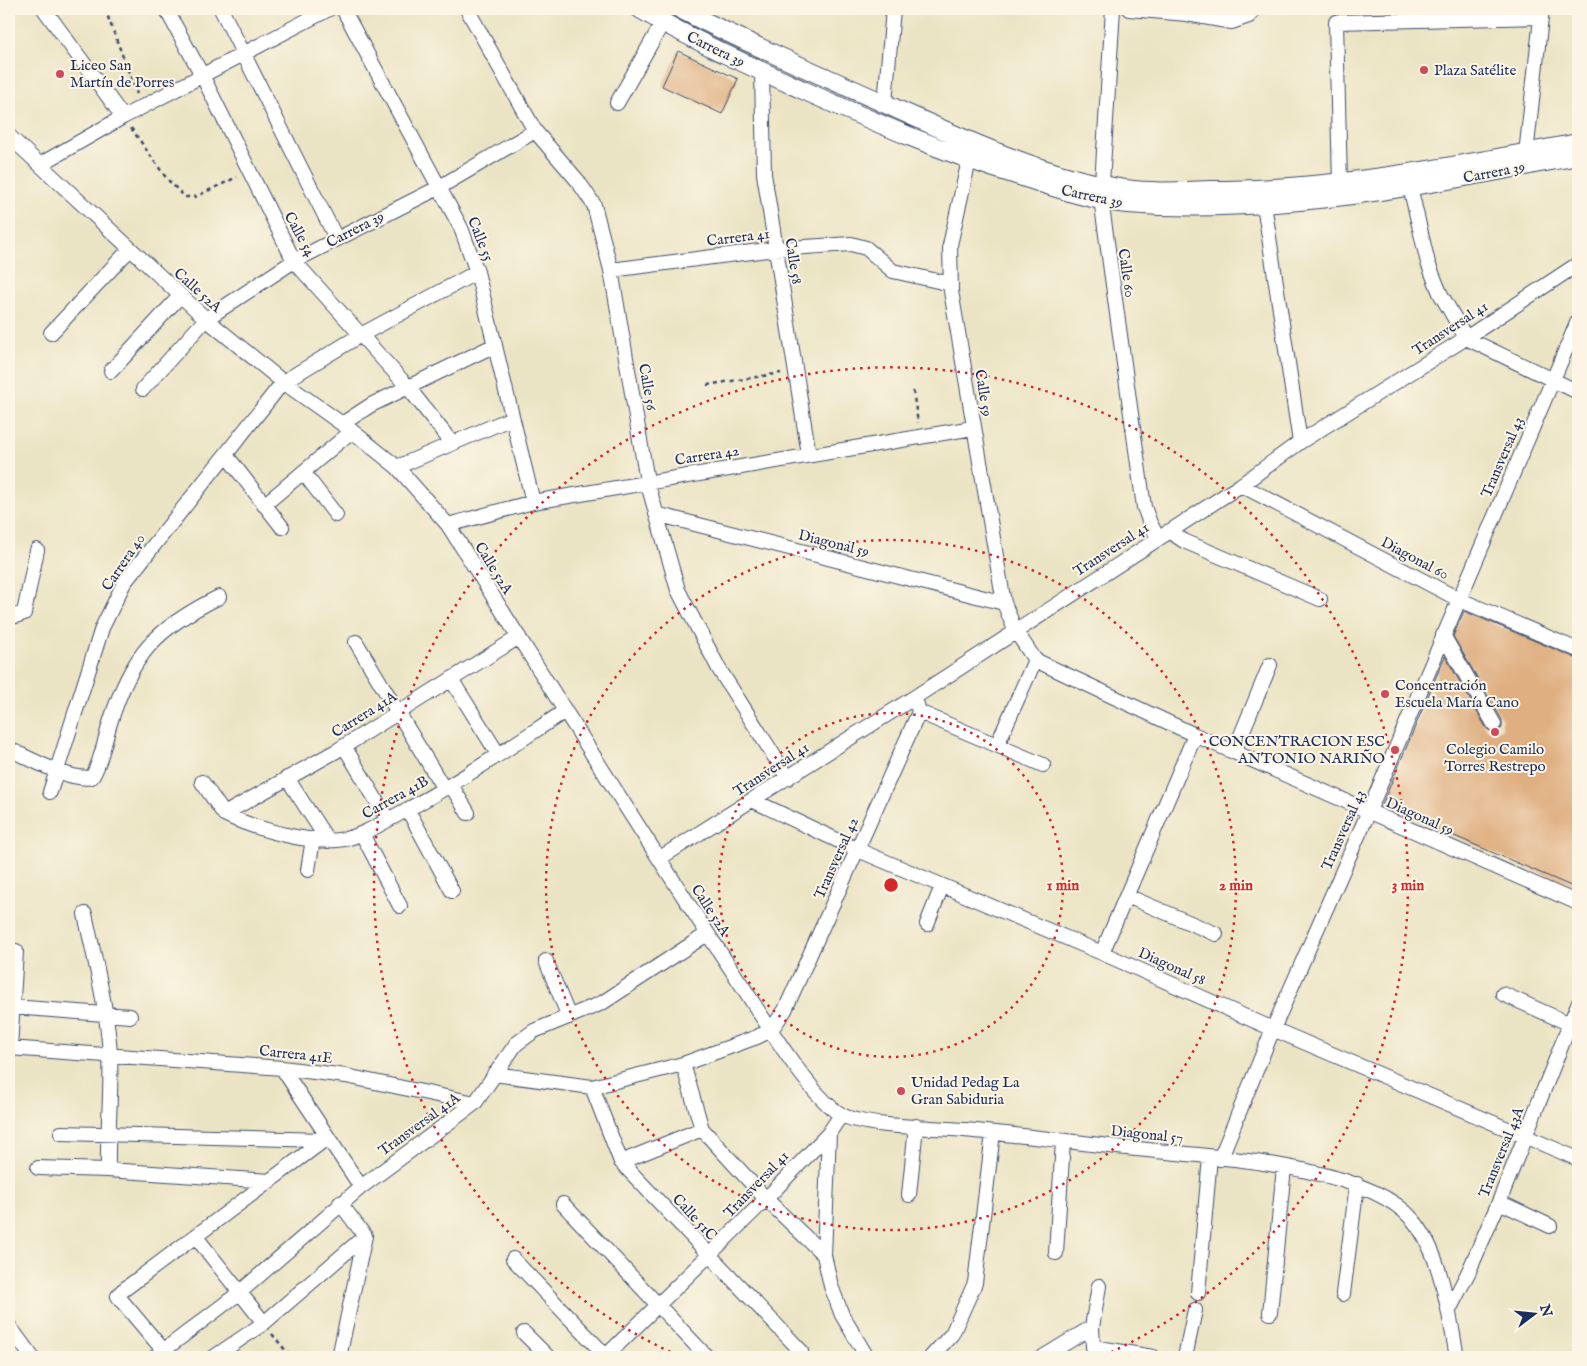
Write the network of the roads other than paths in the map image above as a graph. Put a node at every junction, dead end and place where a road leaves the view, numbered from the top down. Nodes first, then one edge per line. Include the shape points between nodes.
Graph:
1 (44, 9) edge
2 (166, 9) edge
3 (221, 9) edge
4 (329, 9) edge
5 (343, 9) edge
6 (468, 9) edge
7 (640, 9) edge
8 (680, 9) edge
9 (893, 9) edge
10 (1113, 9) edge
11 (1129, 9) edge
12 (1254, 9) edge
13 (1187, 12) edge
14 (1541, 13) edge
15 (663, 22) junction
16 (244, 53) junction
17 (762, 71) junction
18 (202, 75) junction
19 (616, 103) dead end
20 (884, 103) junction
21 (123, 117) junction
22 (535, 131) junction
23 (9, 136) edge
24 (1578, 143) edge
25 (1578, 156) edge
26 (969, 160) junction
27 (1525, 160) junction
28 (41, 164) junction
29 (1409, 181) junction
30 (1340, 184) junction
31 (438, 188) junction
32 (1100, 192) junction
33 (1264, 204) junction
34 (336, 238) junction
35 (775, 248) junction
36 (130, 249) junction
37 (294, 261) junction
38 (1578, 264) edge
39 (611, 270) junction
40 (477, 272) junction
41 (951, 284) junction
42 (180, 296) junction
43 (206, 319) junction
44 (1578, 321) edge
45 (51, 333) dead end
46 (359, 336) junction
47 (1466, 338) junction
48 (495, 345) junction
49 (111, 371) dead end
50 (283, 382) junction
51 (1553, 382) junction
52 (407, 386) junction
53 (143, 389) dead end
54 (1578, 392) edge
55 (512, 418) junction
56 (347, 428) junction
57 (973, 428) junction
58 (1300, 442) junction
59 (452, 443) junction
60 (226, 455) junction
61 (809, 455) junction
62 (397, 467) junction
63 (303, 472) junction
64 (647, 481) junction
65 (1241, 485) junction
66 (533, 502) junction
67 (264, 505) junction
68 (656, 514) junction
69 (336, 515) dead end
70 (448, 525) junction
71 (282, 527) dead end
72 (1164, 535) junction
73 (37, 550) dead end
74 (219, 597) dead end
75 (1320, 599) dead end
76 (1458, 599) junction
77 (1004, 603) junction
78 (9, 614) edge
79 (1015, 630) junction
80 (1443, 634) junction
81 (519, 637) junction
82 (356, 642) dead end
83 (1578, 650) edge
84 (1035, 660) junction
85 (1270, 665) dead end
86 (451, 679) junction
87 (914, 697) junction
88 (565, 711) junction
89 (398, 712) junction
90 (919, 712) junction
91 (1494, 724) dead end
92 (1195, 735) junction
93 (997, 745) junction
94 (344, 746) junction
95 (9, 749) edge
96 (1234, 752) junction
97 (498, 754) junction
98 (1043, 765) dead end
99 (58, 771) junction
100 (287, 778) junction
101 (788, 778) junction
102 (202, 782) dead end
103 (448, 787) junction
104 (50, 792) dead end
105 (754, 800) junction
106 (408, 810) junction
107 (1369, 811) junction
108 (468, 813) dead end
109 (224, 814) junction
110 (388, 820) junction
111 (362, 834) junction
112 (313, 839) junction
113 (328, 841) junction
114 (858, 850) junction
115 (660, 858) junction
116 (308, 870) dead end
117 (942, 886) junction
118 (452, 890) dead end
119 (1126, 896) junction
120 (1578, 903) edge
121 (400, 906) dead end
122 (85, 914) dead end
123 (928, 924) dead end
124 (707, 934) junction
125 (1216, 934) dead end
126 (16, 951) dead end
127 (1102, 953) junction
128 (546, 962) dead end
129 (12, 982) edge
130 (1503, 994) dead end
131 (1578, 1004) edge
132 (13, 1007) junction
133 (106, 1014) junction
134 (130, 1016) dead end
135 (569, 1017) junction
136 (1570, 1024) junction
137 (1273, 1029) junction
138 (771, 1030) junction
139 (9, 1048) edge
140 (110, 1056) junction
141 (683, 1064) junction
142 (282, 1068) junction
143 (494, 1074) junction
144 (592, 1087) junction
145 (475, 1103) junction
146 (841, 1115) junction
147 (916, 1126) junction
148 (702, 1129) junction
149 (829, 1132) junction
150 (993, 1132) junction
151 (61, 1133) dead end
152 (107, 1135) junction
153 (1525, 1136) junction
154 (325, 1139) junction
155 (1063, 1141) junction
156 (1215, 1158) junction
157 (1578, 1159) edge
158 (621, 1162) junction
159 (1284, 1167) junction
160 (38, 1168) dead end
161 (108, 1170) junction
162 (270, 1181) junction
163 (1357, 1184) junction
164 (361, 1187) junction
165 (909, 1195) dead end
166 (766, 1199) junction
167 (1499, 1202) junction
168 (340, 1204) junction
169 (563, 1204) dead end
170 (1550, 1226) dead end
171 (365, 1236) junction
172 (196, 1237) junction
173 (1056, 1253) dead end
174 (824, 1255) junction
175 (709, 1256) junction
176 (514, 1259) dead end
177 (1099, 1286) dead end
178 (239, 1293) junction
179 (1198, 1293) dead end
180 (1343, 1294) dead end
181 (658, 1305) junction
182 (1195, 1310) dead end
183 (1449, 1310) junction
184 (1270, 1313) dead end
185 (264, 1323) junction
186 (9, 1326) edge
187 (1092, 1327) junction
188 (524, 1333) dead end
189 (800, 1351) dead end
190 (1118, 1354) edge
191 (163, 1355) edge
192 (32, 1357) edge
193 (214, 1357) edge
194 (339, 1357) edge
195 (548, 1357) edge
196 (606, 1357) edge
197 (707, 1357) edge
198 (867, 1357) edge
199 (931, 1357) edge
200 (1043, 1357) edge
201 (1152, 1357) edge
202 (1185, 1357) edge
203 (1456, 1357) edge

1 - 21 street
2 - 18 street, Calle 54
3 - 16 street
4 - 16 street
5 - 31 street, Calle 55
6 - 22 street, Calle 56
7 - 15 main road, Carrera 39
8 - 20 main road, Carrera 39
9 - 20 street
10 - 32 street, Calle 60
11 - 13 street
12 - 13 street via 1249,16 1232,22
14 - 27 street
14 - 30 street via 1336,22
15 - 17 main road, Carrera 39
15 - 19 street
16 - 18 street
16 - 34 street
17 - 26 main road, Carrera 39 via 887,128
17 - 35 street, Calle 58 via 764,174
18 - 21 street
18 - 37 street, Calle 54
20 - 32 main road, Carrera 39 via 944,131
21 - 28 street
22 - 31 street, Carrera 39
22 - 39 street, Calle 56 via 594,205
23 - 28 street, Calle 52A
24 - 27 main road, Carrera 39
25 - 27 main road, Carrera 39
26 - 32 main road, Carrera 39 via 1062,190
26 - 41 street, Calle 59 via 950,245
27 - 29 main road, Carrera 39
28 - 36 street, Calle 52A
29 - 30 main road, Carrera 39
29 - 33 main road, Carrera 39
29 - 47 street via 1428,262 1440,293
30 - 32 main road, Carrera 39 via 1262,190 1128,189
31 - 34 street, Carrera 39
31 - 40 street, Calle 55 via 461,228
32 - 33 main road, Carrera 39 via 1152,205
32 - 72 street, Calle 60 via 1144,507 1150,523
33 - 58 street
34 - 37 street, Carrera 39
35 - 39 street, Carrera 41
35 - 41 street, Carrera 41 via 851,244 866,248 893,271
35 - 61 street, Calle 58
36 - 42 street, Calle 52A
36 - 45 street
37 - 43 street, Carrera 39
37 - 46 street, Calle 54
38 - 47 street, Transversal 41
39 - 64 street, Calle 56
40 - 46 street
40 - 48 street, Calle 55
41 - 57 street, Calle 59
42 - 43 street, Calle 52A
42 - 49 street
43 - 50 street, Calle 52A
43 - 53 street
44 - 51 street, Transversal 43
46 - 50 street
46 - 52 street, Calle 54
47 - 51 street
47 - 58 street, Transversal 41
48 - 52 street
48 - 55 street, Calle 55
50 - 56 street, Calle 52A
50 - 60 street, Carrera 40
51 - 54 street
51 - 76 street, Transversal 43
52 - 56 street via 371,405
52 - 59 street, Calle 54
55 - 59 street
55 - 66 street, Calle 55
56 - 62 street, Calle 52A
56 - 63 street
57 - 61 street, Carrera 42
57 - 77 street, Calle 59
58 - 65 street, Transversal 41
59 - 62 street
60 - 67 street
60 - 99 street, Carrera 40 via 124,584 102,628
61 - 64 street, Carrera 42
62 - 70 street, Calle 52A
63 - 67 street
63 - 69 street
64 - 66 street, Carrera 42
64 - 68 street, Calle 56
65 - 72 street, Transversal 41
65 - 76 street, Diagonal 60
66 - 70 street, Carrera 42
67 - 71 street
68 - 77 street, Diagonal 59
68 - 101 street, Calle 56 via 678,590 718,669
70 - 81 street, Calle 52A
72 - 75 street via 1184,540
72 - 79 street, Transversal 41
73 - 78 street via 24,613
74 - 99 street via 171,626 143,652 120,691 93,776 85,778
76 - 80 street, Transversal 43
76 - 83 street, Diagonal 60
77 - 79 street, Calle 59
79 - 84 street
79 - 87 street, Transversal 41
80 - 91 street
80 - 107 street, Transversal 43
81 - 86 street, Carrera 41A
81 - 88 street, Calle 52A
82 - 89 street
84 - 92 street, Diagonal 59
84 - 93 street
85 - 96 street
86 - 89 street, Carrera 41A
86 - 97 street
87 - 90 street
87 - 101 street, Transversal 41
88 - 97 street, Carrera 41B
88 - 115 street, Calle 52A
89 - 94 street, Carrera 41A
89 - 103 street
90 - 93 street
90 - 114 street, Transversal 42
92 - 96 street, Diagonal 59
92 - 119 street
93 - 98 street
94 - 100 street, Carrera 41A
94 - 110 street
95 - 99 street
96 - 107 street, Diagonal 59
97 - 103 street, Carrera 41B
99 - 104 street, Carrera 40
100 - 109 street, Carrera 41A
100 - 113 street
101 - 105 street, Transversal 41
102 - 109 street
103 - 106 street, Carrera 41B
103 - 108 street
105 - 114 street, Diagonal 58
105 - 115 street, Transversal 41
106 - 110 street, Carrera 41B
106 - 118 street
107 - 120 street, Diagonal 59
107 - 137 street, Transversal 43
109 - 112 street, Carrera 41B via 248,826
110 - 111 street, Carrera 41B
111 - 113 street, Carrera 41B
111 - 121 street
112 - 113 street, Carrera 41B
112 - 116 street
114 - 117 street, Diagonal 58
114 - 138 street, Transversal 42 via 785,1010
115 - 124 street, Calle 52A
117 - 123 street
117 - 127 street, Diagonal 58
119 - 125 street
119 - 127 street
122 - 133 street
124 - 135 street, Transversal 41A via 602,1003
124 - 138 street, Calle 52A
126 - 129 street
127 - 137 street, Diagonal 58
128 - 135 street
129 - 132 street
130 - 136 street
131 - 136 street, Transversal 43A
132 - 133 street
132 - 139 street
133 - 134 street
133 - 140 street
135 - 143 street, Transversal 41A via 534,1031 516,1044
136 - 153 street, Transversal 43A
137 - 153 street, Diagonal 58
137 - 156 street, Transversal 43
138 - 141 street
138 - 146 street, Calle 52A via 816,1093
139 - 140 street, Carrera 41E
140 - 142 street, Carrera 41E
140 - 152 street
141 - 144 street
141 - 148 street
142 - 145 street, Carrera 41E via 346,1076
142 - 154 street
143 - 144 street
143 - 145 street, Transversal 41A
144 - 158 street, Calle 51C
145 - 164 street, Transversal 41A
146 - 147 street, Diagonal 57 via 868,1123
146 - 149 street, Transversal 41
147 - 150 street, Diagonal 57
147 - 165 street
148 - 158 street
148 - 166 street
149 - 166 street, Transversal 41
149 - 174 street
150 - 155 street, Diagonal 57
150 - 199 street via 975,1284 952,1334
151 - 152 street
152 - 154 street
152 - 161 street
153 - 157 street, Diagonal 58
153 - 167 street, Transversal 43A
154 - 162 street
154 - 164 street
155 - 156 street, Diagonal 57
155 - 173 street
156 - 159 street, Diagonal 57
156 - 179 street, Transversal 43
158 - 175 street, Calle 51C
159 - 163 street, Diagonal 57
159 - 184 street
160 - 161 street
161 - 162 street
162 - 172 street
163 - 180 street
163 - 183 street, Diagonal 57 via 1398,1205 1414,1221 1427,1241
164 - 168 street, Transversal 41A
166 - 174 street
166 - 175 street, Transversal 41
167 - 170 street
167 - 183 street, Transversal 43A
168 - 171 street
168 - 178 street, Transversal 41A
169 - 181 street
171 - 185 street
171 - 194 street
172 - 178 street
172 - 191 street via 118,1296
174 - 198 street via 842,1315
175 - 181 street, Transversal 41
175 - 189 street, Calle 51C
176 - 196 street
177 - 187 street
178 - 185 street
178 - 191 street, Transversal 41A
181 - 196 street, Transversal 41
181 - 197 street
182 - 202 street
183 - 203 street, Diagonal 57
185 - 193 street
186 - 192 street
187 - 190 street via 1093,1347
187 - 200 street
188 - 195 street
190 - 201 street

